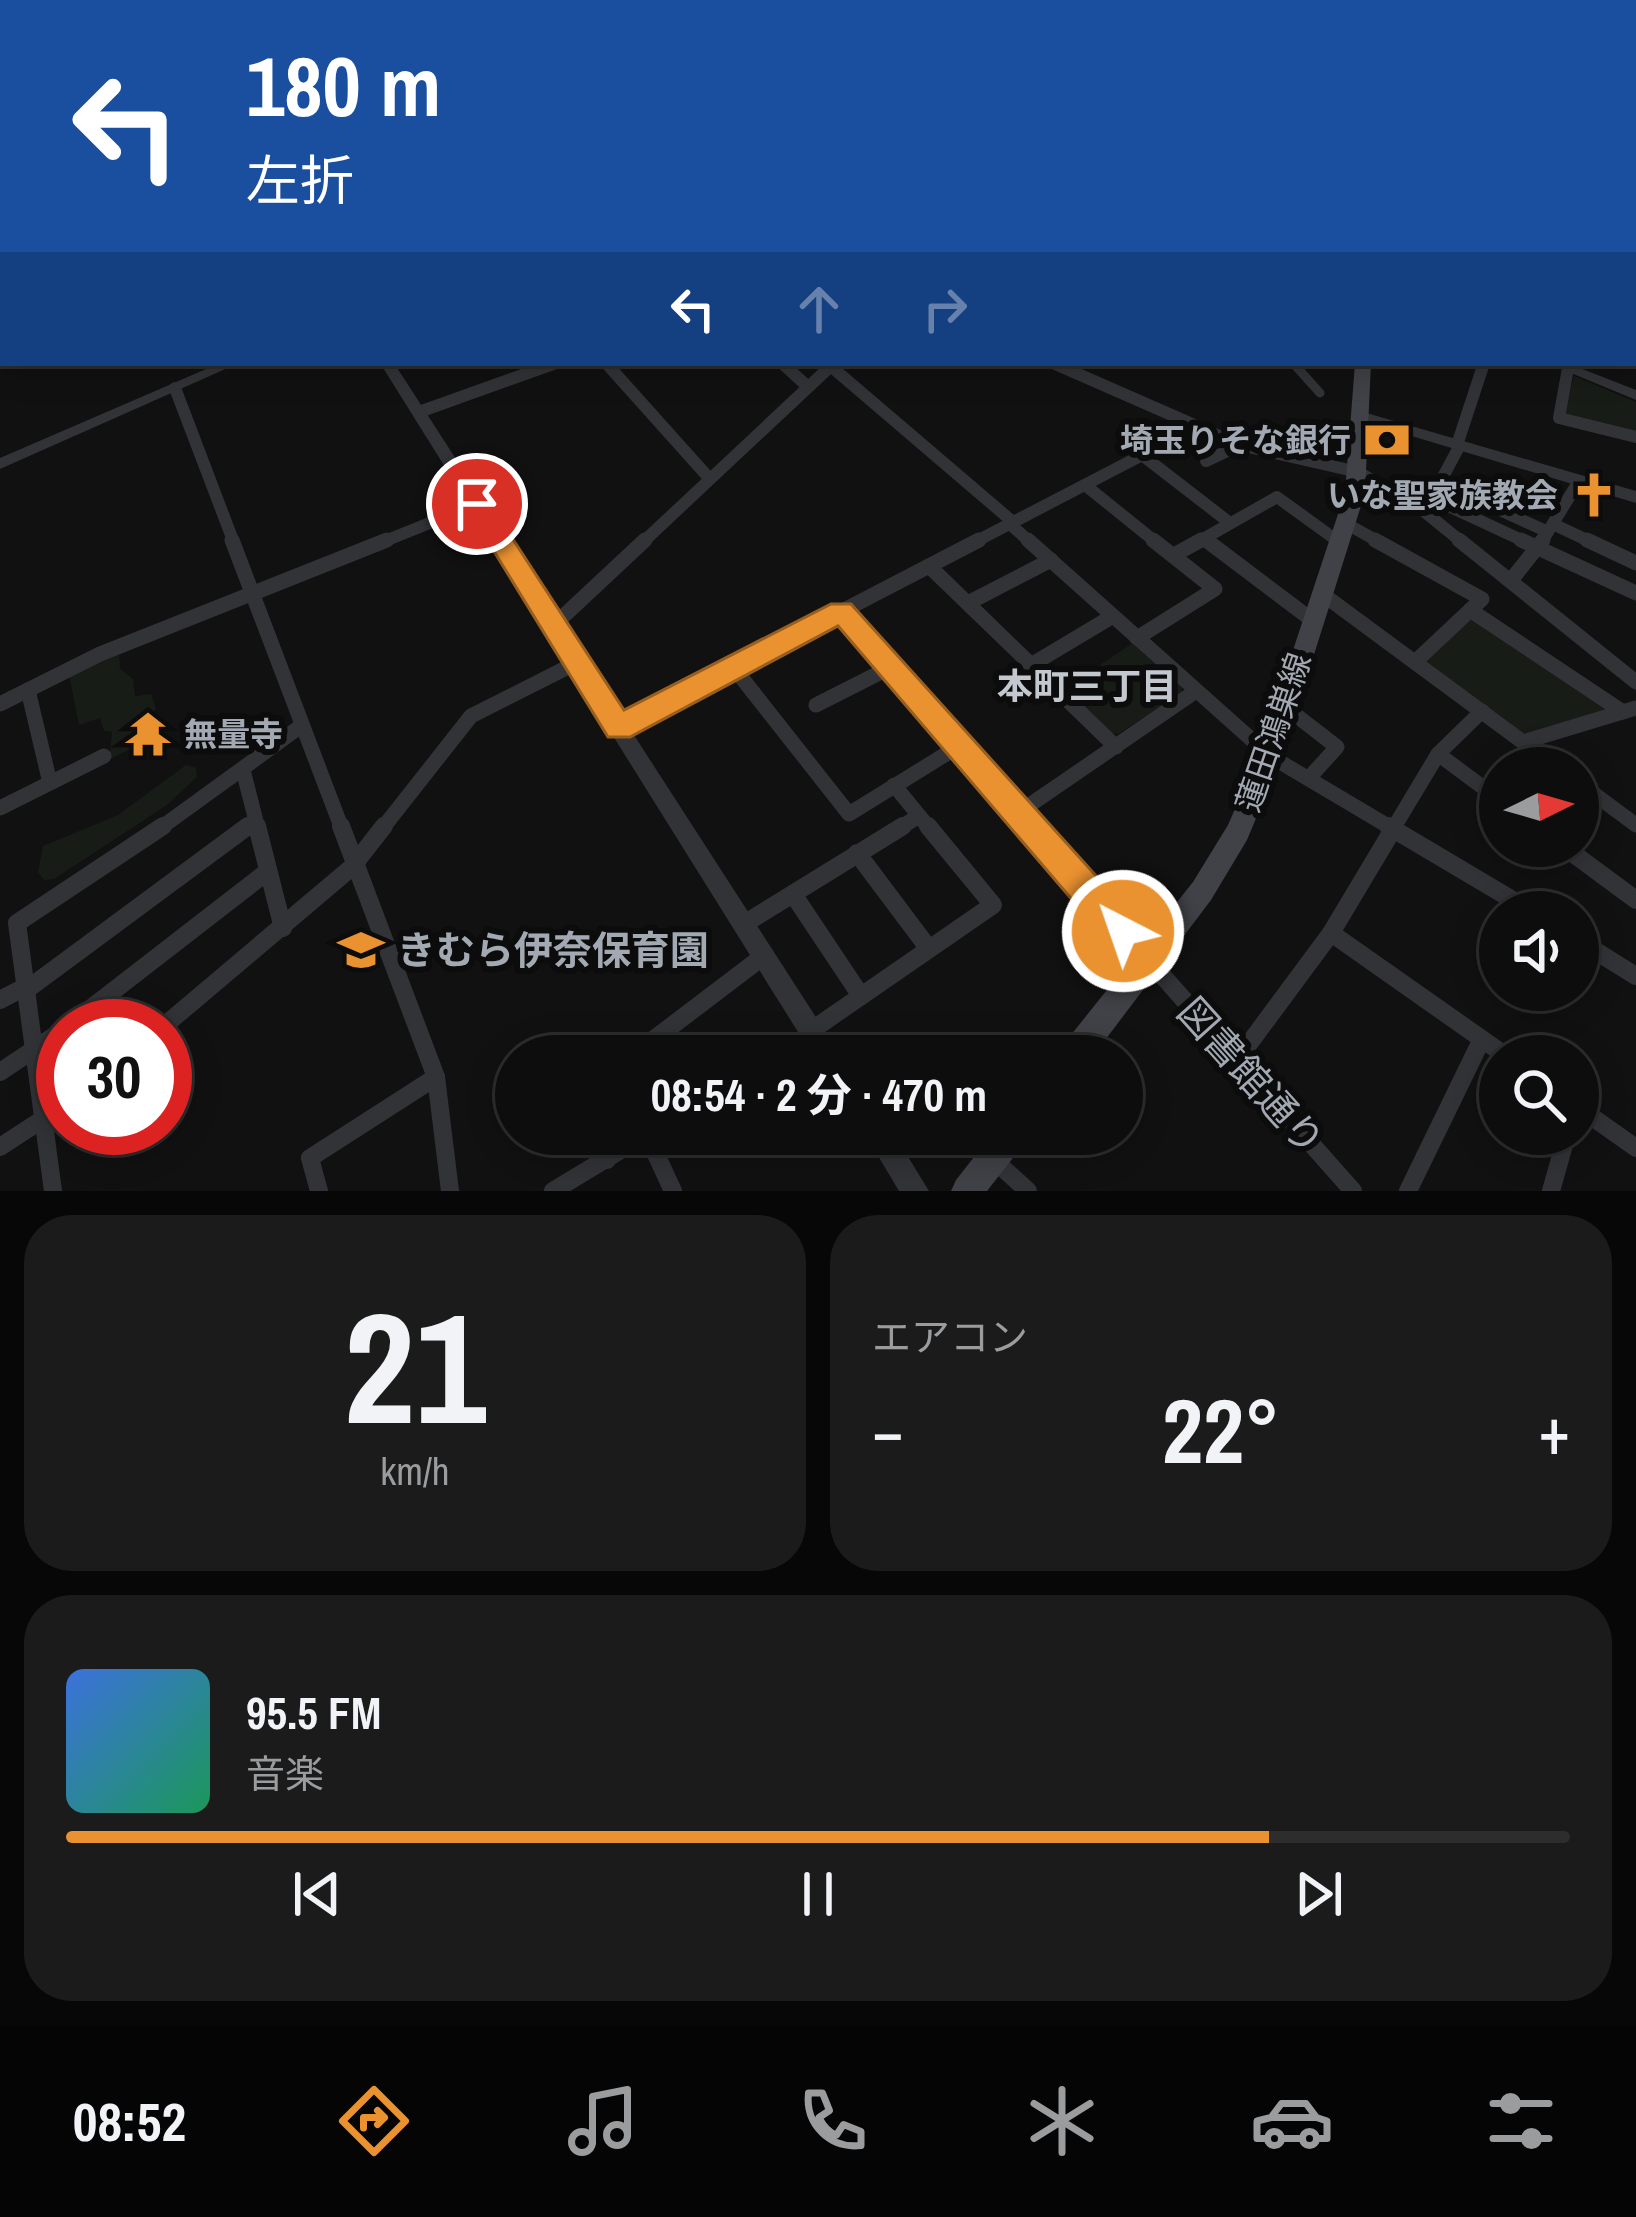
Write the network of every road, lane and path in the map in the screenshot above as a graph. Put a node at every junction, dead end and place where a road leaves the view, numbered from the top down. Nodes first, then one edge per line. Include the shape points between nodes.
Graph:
1 (225, 366) edge
2 (389, 366) edge
3 (548, 366) edge
4 (609, 366) edge
5 (785, 366) edge
6 (829, 366) edge
7 (833, 366) edge
8 (1060, 366) edge
9 (1296, 366) edge
10 (1363, 366) edge
11 (1483, 366) edge
12 (1561, 366) edge
13 (807, 386) junction
14 (175, 388) junction
15 (1320, 393) dead end
16 (1636, 395) edge
17 (419, 412) junction
18 (1363, 417) junction
19 (1196, 427) junction
20 (1636, 437) edge
21 (1240, 445) junction
22 (1458, 445) junction
23 (1142, 455) junction
24 (1206, 461) dead end
25 (0, 464) edge
26 (1358, 472) junction
27 (709, 478) junction
28 (1579, 482) junction
29 (1441, 483) junction
30 (1085, 484) junction
31 (1636, 497) edge
32 (1423, 502) junction
33 (477, 504) junction
34 (1011, 523) junction
35 (1230, 523) junction
36 (1551, 528) junction
37 (1342, 532) junction
38 (1204, 538) junction
39 (1538, 548) junction
40 (1174, 555) junction
41 (1051, 560) junction
42 (1636, 563) edge
43 (929, 566) junction
44 (1512, 579) junction
45 (1321, 593) junction
46 (1636, 593) edge
47 (253, 595) junction
48 (968, 603) junction
49 (1470, 610) junction
50 (841, 612) junction
51 (1113, 616) junction
52 (1312, 620) junction
53 (554, 625) junction
54 (1137, 638) junction
55 (578, 662) junction
56 (1415, 662) junction
57 (1031, 665) junction
58 (734, 668) junction
59 (889, 668) junction
60 (1636, 682) edge
61 (28, 689) junction
62 (1196, 691) junction
63 (0, 704) edge
64 (816, 705) dead end
65 (1284, 706) junction
66 (1629, 710) edge
67 (1482, 711) junction
68 (301, 726) junction
69 (619, 728) junction
70 (1523, 742) junction
71 (959, 746) junction
72 (1116, 747) junction
73 (1530, 747) edge
74 (1438, 754) junction
75 (104, 756) dead end
76 (1270, 756) junction
77 (243, 770) junction
78 (1309, 778) junction
79 (50, 783) junction
80 (1479, 784) edge
81 (895, 785) junction
82 (1599, 798) edge
83 (0, 808) edge
84 (1018, 813) junction
85 (920, 816) junction
86 (255, 820) junction
87 (1391, 824) junction
88 (1636, 825) edge
89 (857, 853) junction
90 (352, 867) junction
91 (1591, 867) edge
92 (268, 871) junction
93 (1499, 891) edge
94 (793, 894) junction
95 (1636, 900) edge
96 (744, 923) junction
97 (283, 928) junction
98 (1331, 933) junction
99 (929, 949) junction
100 (1599, 953) edge
101 (765, 955) junction
102 (1149, 961) junction
103 (1636, 976) edge
104 (25, 989) junction
105 (861, 996) junction
106 (102, 999) edge
107 (0, 1000) edge
108 (192, 1003) edge
109 (812, 1030) junction
110 (660, 1035) edge
111 (815, 1035) edge
112 (1091, 1035) edge
113 (1479, 1038) edge
114 (1479, 1046) edge
115 (36, 1051) edge
116 (32, 1054) junction
117 (1237, 1060) junction
118 (0, 1072) edge
119 (436, 1077) junction
120 (36, 1078) edge
121 (1599, 1122) edge
122 (36, 1125) edge
123 (0, 1147) edge
124 (1636, 1148) edge
125 (48, 1155) edge
126 (604, 1155) edge
127 (615, 1155) edge
128 (656, 1155) edge
129 (891, 1155) edge
130 (996, 1155) edge
131 (1008, 1155) edge
132 (1562, 1155) edge
133 (607, 1160) junction
134 (1410, 1190) edge
135 (53, 1191) edge
136 (319, 1191) edge
137 (450, 1191) edge
138 (553, 1191) edge
139 (674, 1191) edge
140 (914, 1191) edge
141 (968, 1191) edge
142 (1028, 1191) edge
143 (1353, 1191) edge
144 (1551, 1191) edge

1 - 14 street
2 - 17 street
3 - 17 street
4 - 27 street
5 - 13 street
6 - 13 street
7 - 34 street
8 - 19 street
9 - 15 street
10 - 18 main road, 蓮田鴻巣線
11 - 22 street
12 - 16 street
12 - 20 street via 1559,418
13 - 27 street
14 - 25 street
14 - 47 street
17 - 33 street
18 - 22 street
18 - 26 main road, 蓮田鴻巣線
19 - 21 street
19 - 23 street
21 - 24 street
21 - 26 street
22 - 28 street
22 - 29 street
23 - 30 street
23 - 35 street
26 - 32 street
26 - 37 main road, 蓮田鴻巣線
27 - 53 street
28 - 31 street
28 - 36 street
29 - 32 street
29 - 36 street
30 - 34 street
30 - 40 street
32 - 39 street
32 - 44 street
33 - 47 street
33 - 53 street
34 - 41 street
34 - 43 street
35 - 37 street via 1277,497
35 - 38 street
36 - 39 street
36 - 42 street
37 - 45 main road, 蓮田鴻巣線
37 - 49 street via 1482,599
38 - 40 street
38 - 52 street
39 - 44 street
39 - 46 street
40 - 54 street via 1215,589
41 - 48 street
41 - 51 street
43 - 48 street
43 - 50 street
44 - 60 street
45 - 52 main road, 蓮田鴻巣線
45 - 56 street
47 - 61 street
47 - 68 street
48 - 57 street
49 - 56 street
49 - 66 street
50 - 58 street
50 - 59 street, 図書館通り
51 - 54 street
51 - 57 street
52 - 65 main road, 蓮田鴻巣線
53 - 55 street
54 - 62 street
55 - 69 street
55 - 90 street via 471,716
56 - 67 street
57 - 72 street
58 - 69 street
58 - 81 street via 849,814
59 - 64 street
59 - 71 street, 図書館通り
61 - 63 street
61 - 79 street
62 - 72 street
62 - 76 street
65 - 76 main road, 蓮田鴻巣線
65 - 78 street via 1337,747
66 - 70 street
67 - 70 street
67 - 74 street
68 - 77 street
68 - 90 street
69 - 96 street
70 - 73 street
71 - 81 street
71 - 84 street, 図書館通り
72 - 84 street
74 - 80 street
74 - 87 street
75 - 79 street
76 - 78 street
76 - 102 main road, 蓮田鴻巣線 via 1223,859
77 - 86 street
77 - 104 street via 17,922
78 - 87 street
79 - 83 street
81 - 85 street
82 - 88 street
84 - 102 street, 図書館通り
85 - 89 street
85 - 99 street via 993,905
86 - 92 street
86 - 104 street
87 - 93 street
87 - 98 street
89 - 94 street
89 - 99 street
90 - 97 street
90 - 119 street
91 - 95 street
92 - 97 street
92 - 106 street
94 - 96 street
94 - 105 street
96 - 101 street
97 - 108 street
98 - 113 street
98 - 117 street
99 - 105 street
100 - 103 street
101 - 109 street
101 - 110 street
102 - 112 main road, 蓮田鴻巣線
102 - 117 street, 図書館通り
104 - 107 street
104 - 116 street
105 - 109 street
109 - 111 street
114 - 134 street
115 - 116 street
116 - 118 street
116 - 120 street
117 - 143 street, 図書館通り
119 - 136 street via 310,1158
119 - 137 street
121 - 124 street
122 - 123 street
125 - 135 street
126 - 133 street
127 - 133 street
128 - 139 street
129 - 140 street
130 - 141 main road
131 - 142 street
132 - 144 street
133 - 138 street

